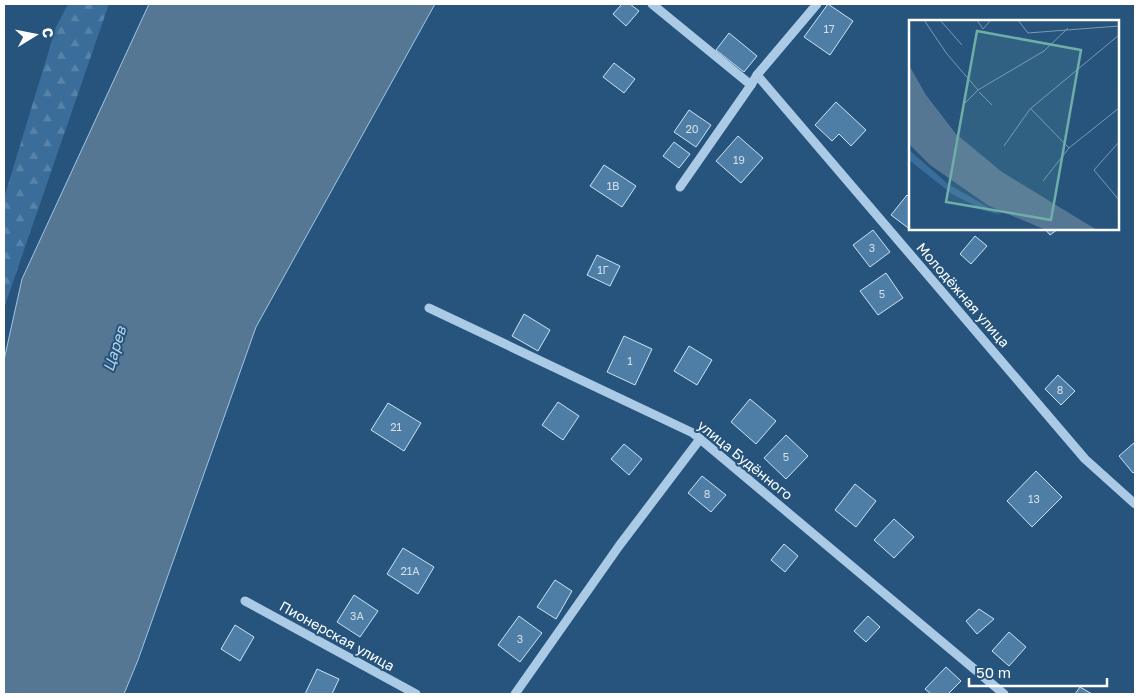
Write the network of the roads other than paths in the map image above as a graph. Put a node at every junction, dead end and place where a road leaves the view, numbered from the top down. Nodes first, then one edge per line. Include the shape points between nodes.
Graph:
1 (652, 4) edge
2 (816, 4) edge
3 (757, 76) junction
4 (751, 85) junction
5 (680, 187) dead end
6 (429, 308) dead end
7 (700, 439) junction
8 (1135, 504) edge
9 (245, 601) dead end
10 (416, 694) edge
11 (515, 694) edge
12 (1004, 694) edge

1 - 4 street
2 - 3 street
3 - 4 street
3 - 8 street, Молодёжная улица via 1085,459
4 - 5 street
6 - 7 street, улица Будённого
7 - 11 street via 619,546
7 - 12 street, улица Будённого
9 - 10 street, Пионерская улица

